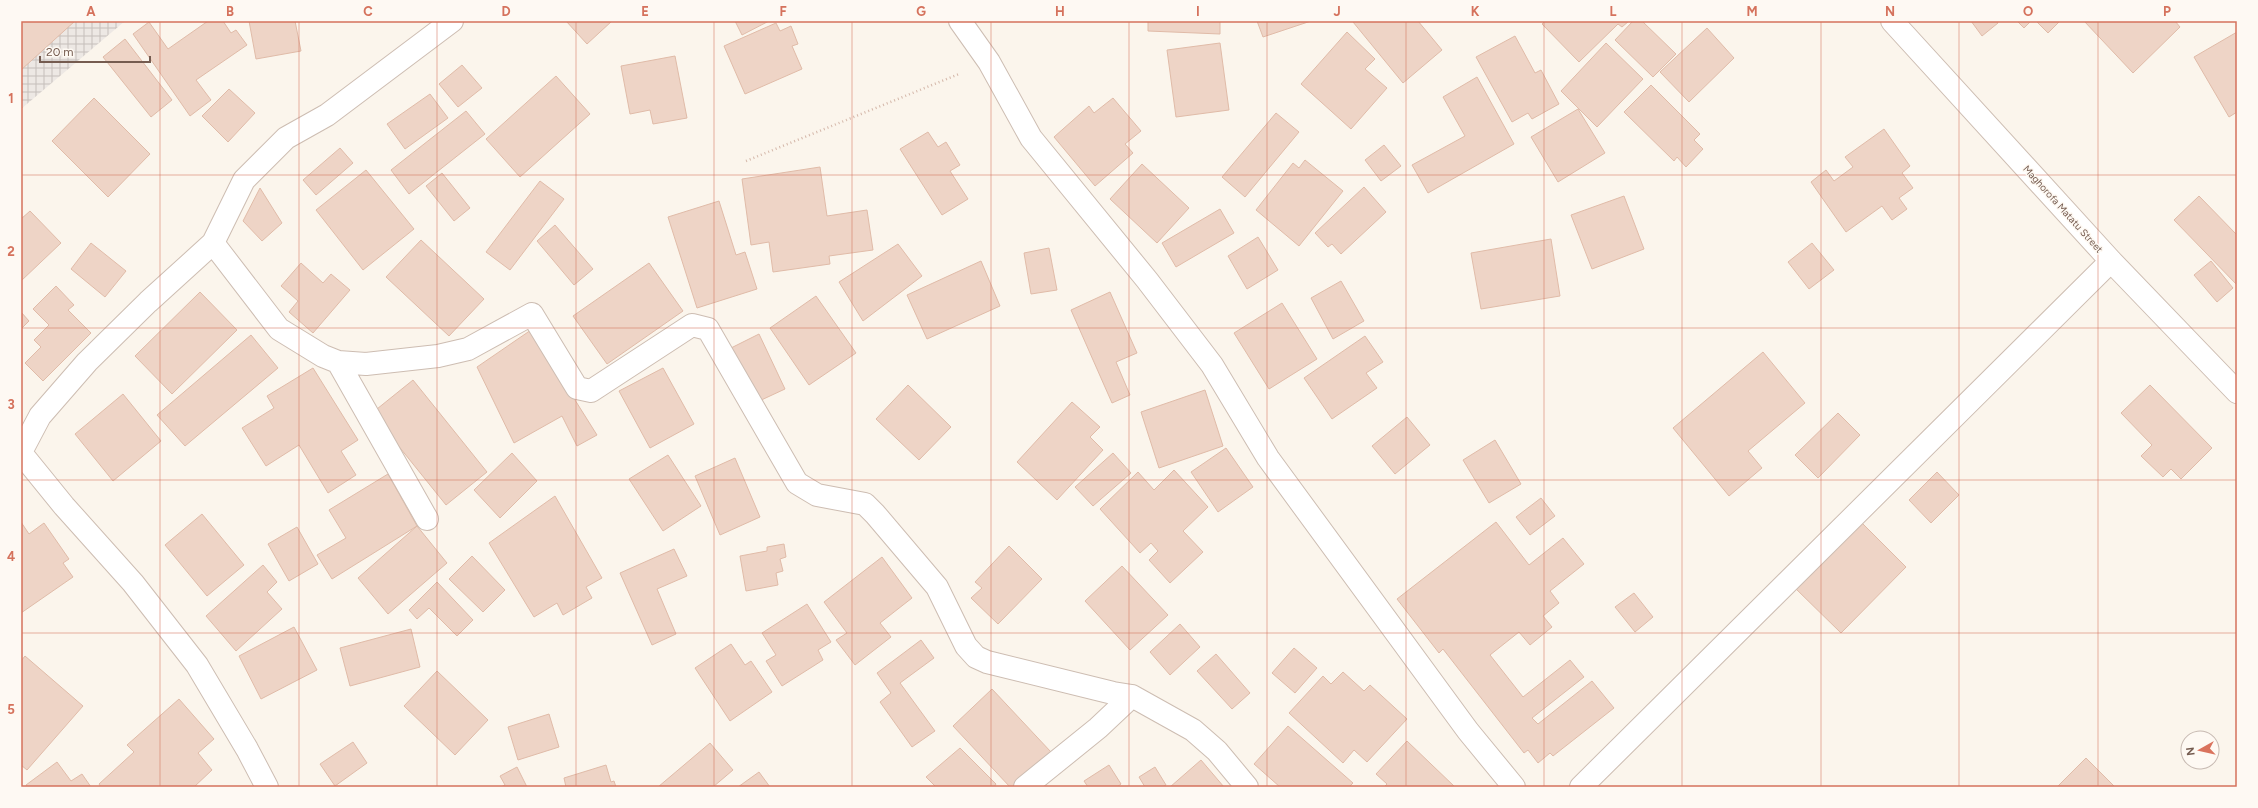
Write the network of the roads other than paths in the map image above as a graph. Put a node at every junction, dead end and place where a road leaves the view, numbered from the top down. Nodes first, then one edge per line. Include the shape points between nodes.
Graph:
1 (452, 21) edge
2 (960, 21) edge
3 (1892, 21) edge
4 (213, 243) junction
5 (2111, 261) junction
6 (338, 362) junction
7 (2237, 392) edge
8 (21, 452) edge
9 (427, 519) dead end
10 (1132, 696) junction
11 (268, 787) edge
12 (1025, 787) edge
13 (1247, 787) edge
14 (1514, 787) edge
15 (1581, 787) edge

1 - 4 street via 327,116 286,138 244,180
2 - 14 street via 990,62 1032,138 1212,365 1268,458 1468,731
3 - 5 street, Maghorofa Matatu Street
4 - 6 street via 279,329 322,356
4 - 8 street via 87,362 40,416
5 - 7 street, Maghorofa Matatu Street
5 - 15 street
6 - 9 street
6 - 10 street via 373,363 438,356 468,349 532,314 577,388 591,391 692,325 708,329 797,483 817,495 865,504 937,587 966,646 976,657 1113,694
8 - 11 street via 64,506 133,583 197,665
10 - 12 street via 1092,733
10 - 13 street via 1193,730 1217,751

